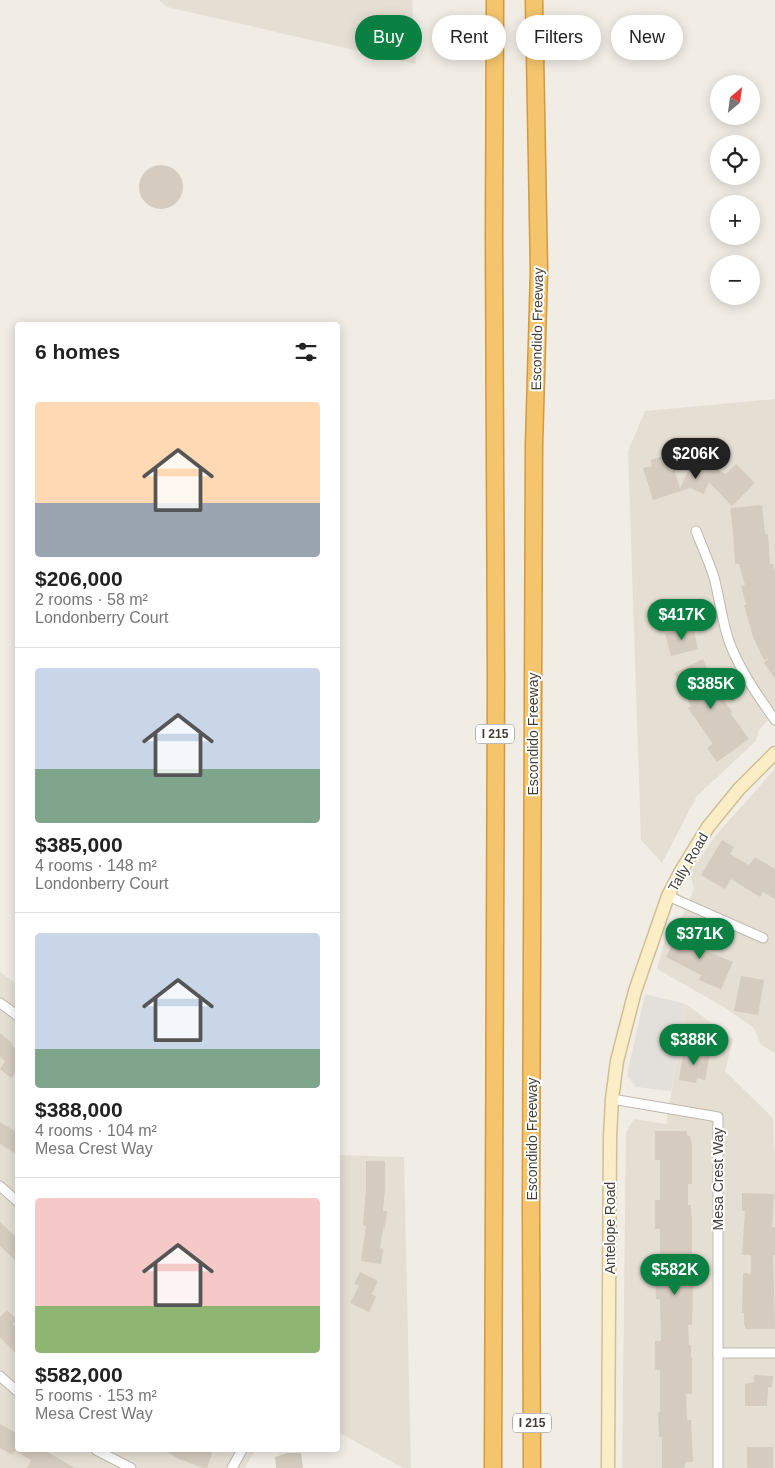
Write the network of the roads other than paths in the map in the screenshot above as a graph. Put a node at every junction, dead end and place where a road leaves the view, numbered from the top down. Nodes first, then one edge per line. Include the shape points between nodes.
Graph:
1 (495, 0) edge
2 (534, 0) edge
3 (696, 531) dead end
4 (775, 720) edge
5 (775, 754) edge
6 (668, 896) junction
7 (763, 938) dead end
8 (635, 991) joint
9 (0, 1003) edge
10 (15, 1014) edge
11 (612, 1099) junction
12 (0, 1186) edge
13 (15, 1199) edge
14 (718, 1353) junction
15 (775, 1353) edge
16 (0, 1376) edge
17 (15, 1389) edge
18 (100, 1452) edge
19 (241, 1452) edge
20 (131, 1468) edge
21 (232, 1468) edge
22 (493, 1468) edge
23 (532, 1468) edge
24 (608, 1468) edge
25 (718, 1468) edge

1 - 22 highway, I 215
2 - 23 highway, Escondido Freeway / I 215 via 539,271 534,455
3 - 4 street via 714,576 730,643 740,666
5 - 6 street, Tally Road via 739,789 708,827
6 - 7 street
6 - 8 street, Tally Road
8 - 11 street, Antelope Road via 617,1061
9 - 10 street
11 - 14 street, Mesa Crest Way via 718,1117
11 - 24 street, Antelope Road
12 - 13 street
14 - 15 street
14 - 25 street, Mesa Crest Way
16 - 17 street
18 - 20 street
19 - 21 street

